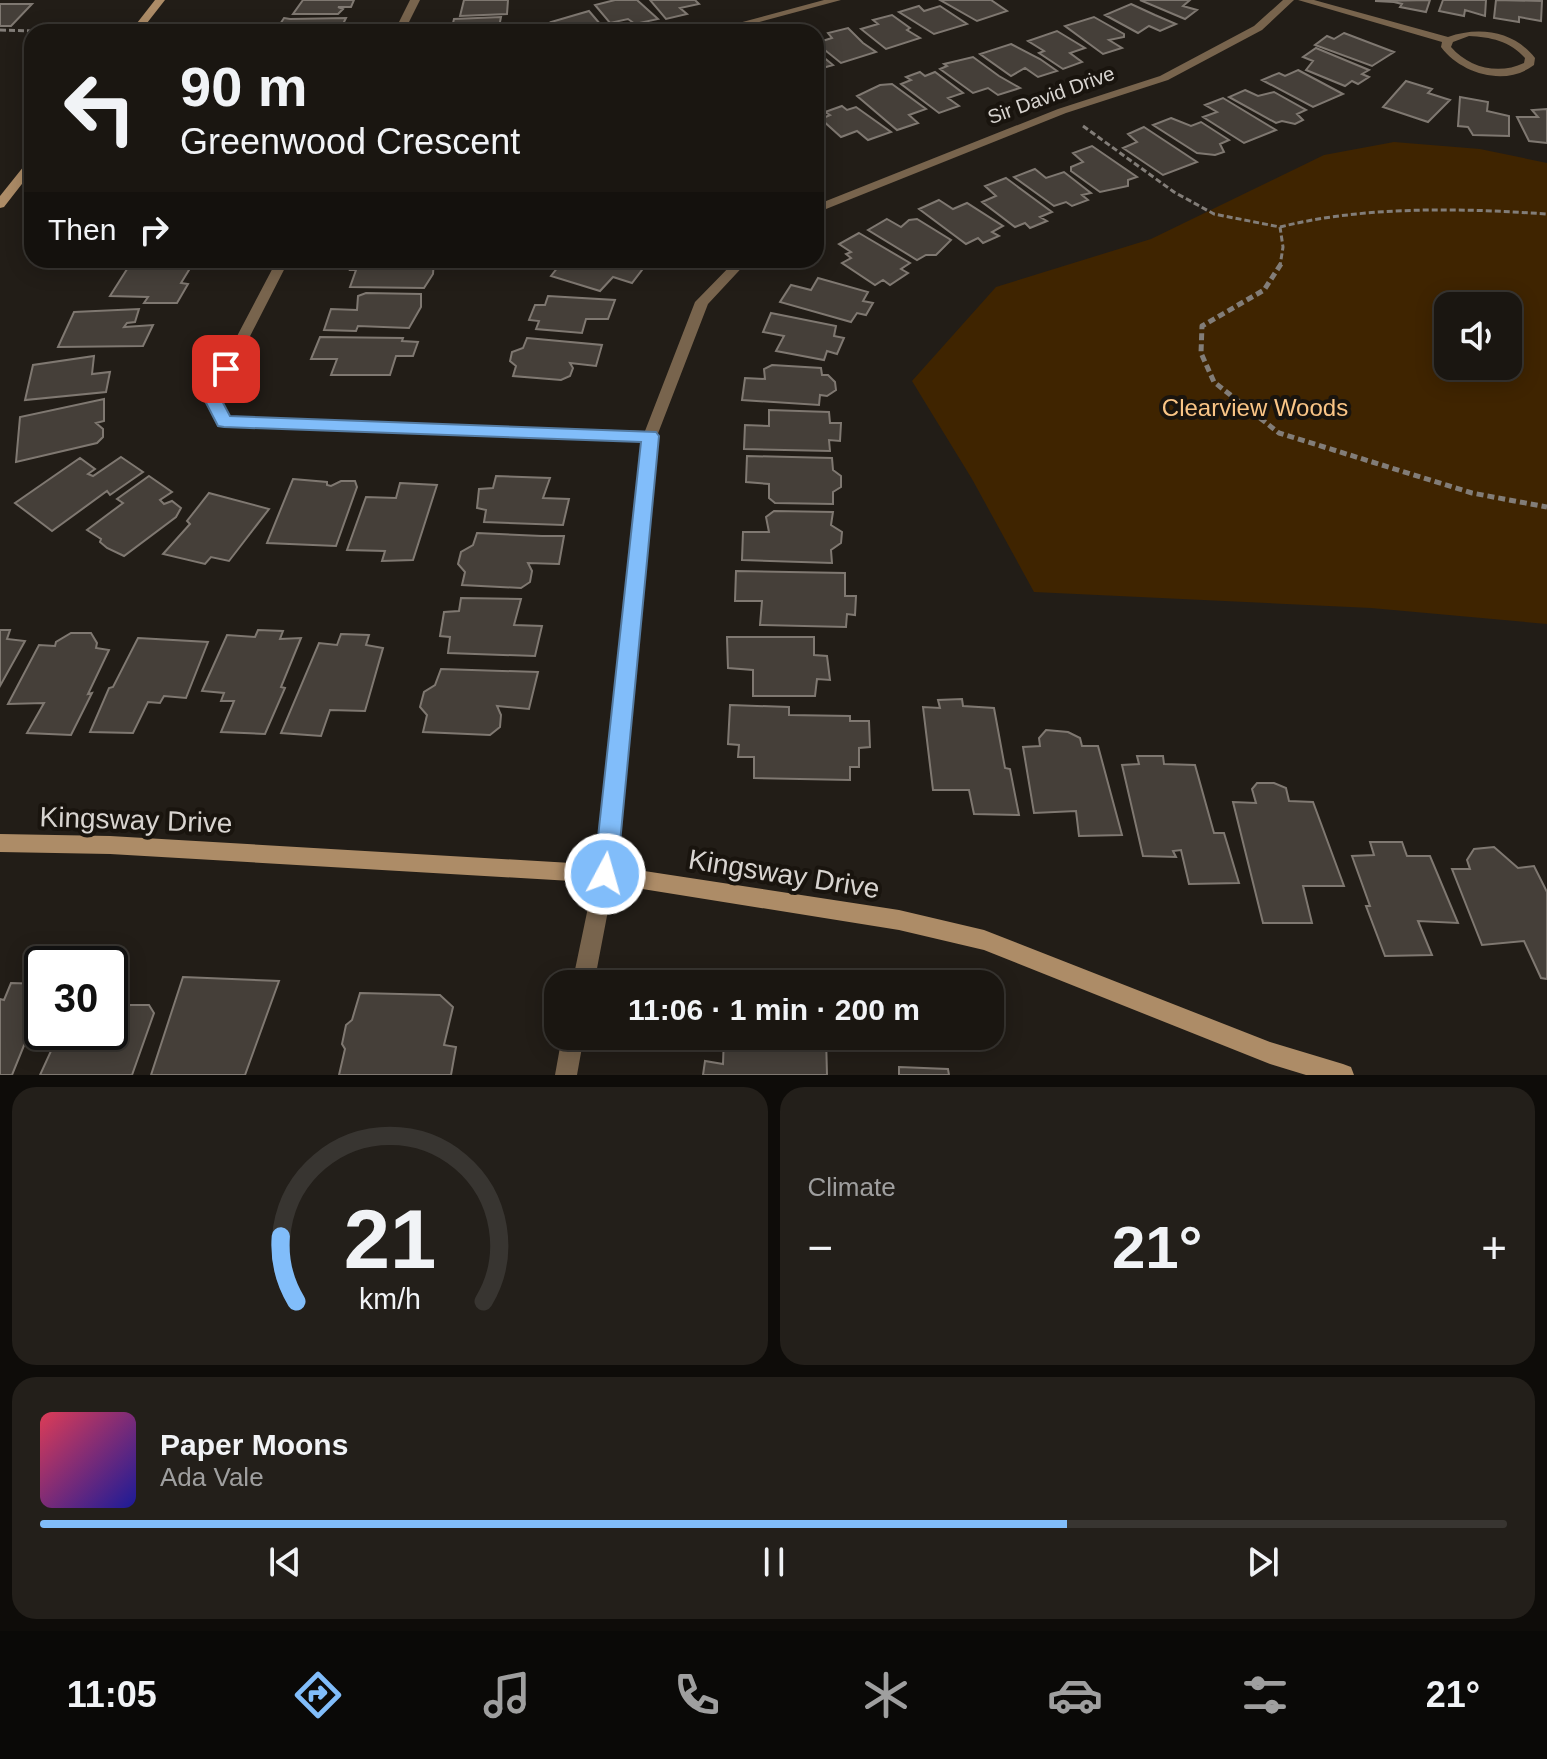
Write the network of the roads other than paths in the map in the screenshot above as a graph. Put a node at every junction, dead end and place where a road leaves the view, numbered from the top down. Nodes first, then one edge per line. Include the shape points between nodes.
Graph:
1 (160, 0) edge
2 (415, 0) edge
3 (836, 0) edge
4 (1289, 0) edge
5 (1303, 0) edge
6 (141, 24) edge
7 (403, 24) edge
8 (742, 24) edge
9 (1448, 40) junction
10 (24, 173) edge
11 (0, 204) edge
12 (824, 206) edge
13 (279, 268) edge
14 (735, 268) edge
15 (650, 436) junction
16 (0, 843) edge
17 (605, 874) junction
18 (586, 970) edge
19 (570, 1050) edge
20 (566, 1075) edge
21 (1343, 1075) edge

1 - 6 street
2 - 7 street
3 - 8 street
4 - 12 street, Sir David Drive via 1258,28 1164,78 1062,111
5 - 9 street
9 - 9 street via 1468,33 1500,37 1525,50 1529,65 1508,72 1475,68 1450,54
10 - 11 street
13 - 15 street via 212,397 224,422
14 - 15 street via 702,302
15 - 17 street
16 - 17 street, Kingsway Drive
17 - 18 street
17 - 21 street, Kingsway Drive via 899,920 984,940 1270,1053
19 - 20 street

